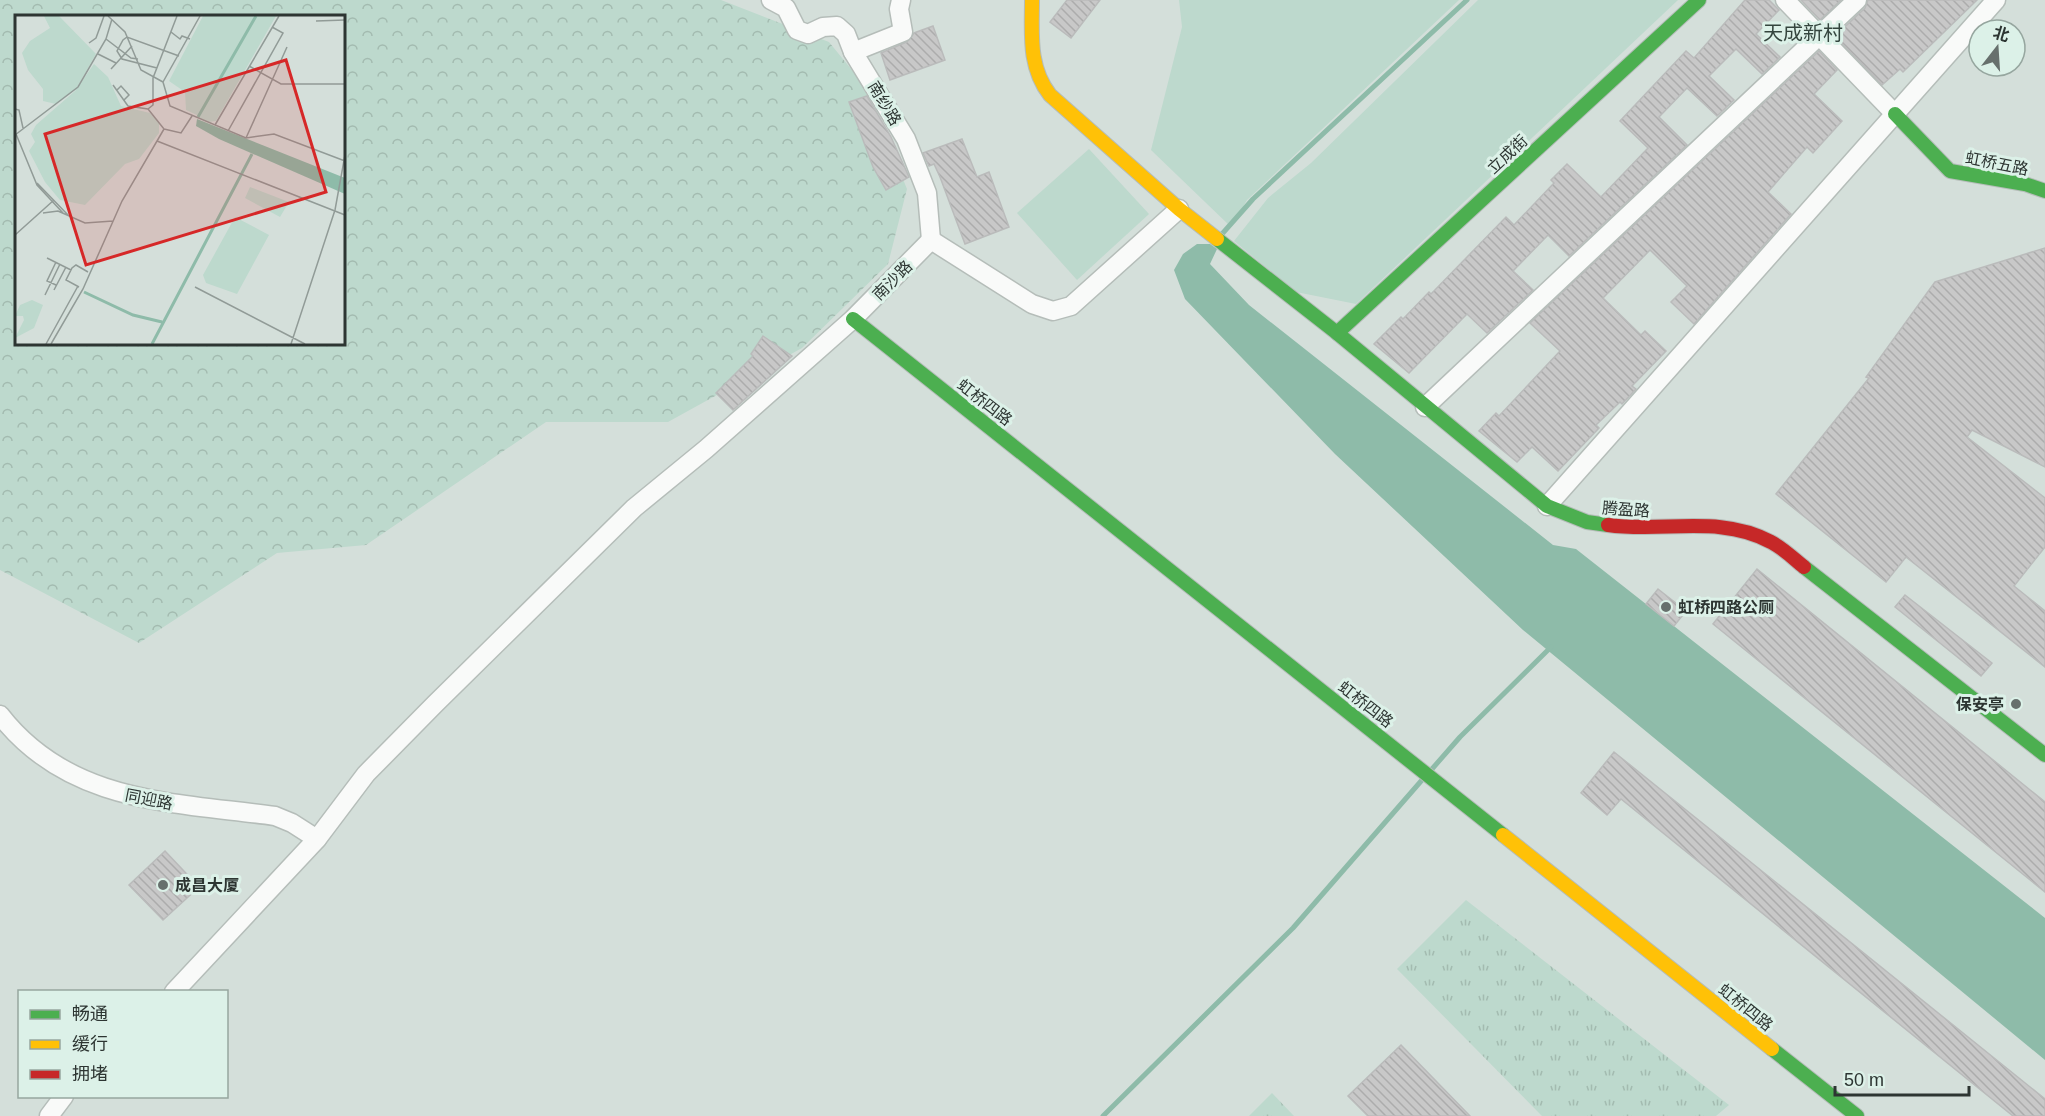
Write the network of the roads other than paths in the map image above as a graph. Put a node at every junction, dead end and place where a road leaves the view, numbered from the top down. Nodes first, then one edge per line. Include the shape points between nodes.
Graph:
1 (771, 0) edge
2 (901, 0) edge
3 (1032, 0) edge
4 (1700, 0) edge
5 (1785, 0) edge
6 (1857, 0) edge
7 (1996, 0) edge
8 (1819, 35) junction
9 (853, 52) junction
10 (1895, 114) junction
11 (2045, 191) edge
12 (1179, 208) junction
13 (931, 240) junction
14 (853, 319) junction
15 (1336, 333) junction
16 (1425, 407) junction
17 (1547, 506) junction
18 (0, 715) edge
19 (2045, 755) edge
20 (317, 839) junction
21 (176, 990) edge
22 (62, 1098) edge
23 (49, 1116) edge
24 (1857, 1116) edge

1 - 9 street, 南纱路 via 786,8 797,30 808,34 837,26 846,34
2 - 9 street via 903,32
3 - 12 street, 腾盈路 via 1033,58 1042,87
4 - 15 street, 立成街
5 - 8 street
6 - 8 street
7 - 10 street
8 - 10 street
8 - 16 street
9 - 13 street, 南纱路 via 906,139 927,193
10 - 11 street, 虹桥五路 via 1950,171
10 - 17 street
12 - 13 street via 1071,306 1053,310 1032,304
12 - 15 street, 腾盈路
13 - 14 street, 南沙路
14 - 20 street, 南沙路 via 634,508 575,565 366,774
14 - 24 street, 虹桥四路
15 - 16 street, 腾盈路
16 - 17 street, 腾盈路
17 - 19 street, 腾盈路 via 1587,522 1629,528 1715,525 1772,542
18 - 20 street, 同迎路 via 30,747 94,786 144,800 275,816
20 - 21 street, 南沙路
22 - 23 street

